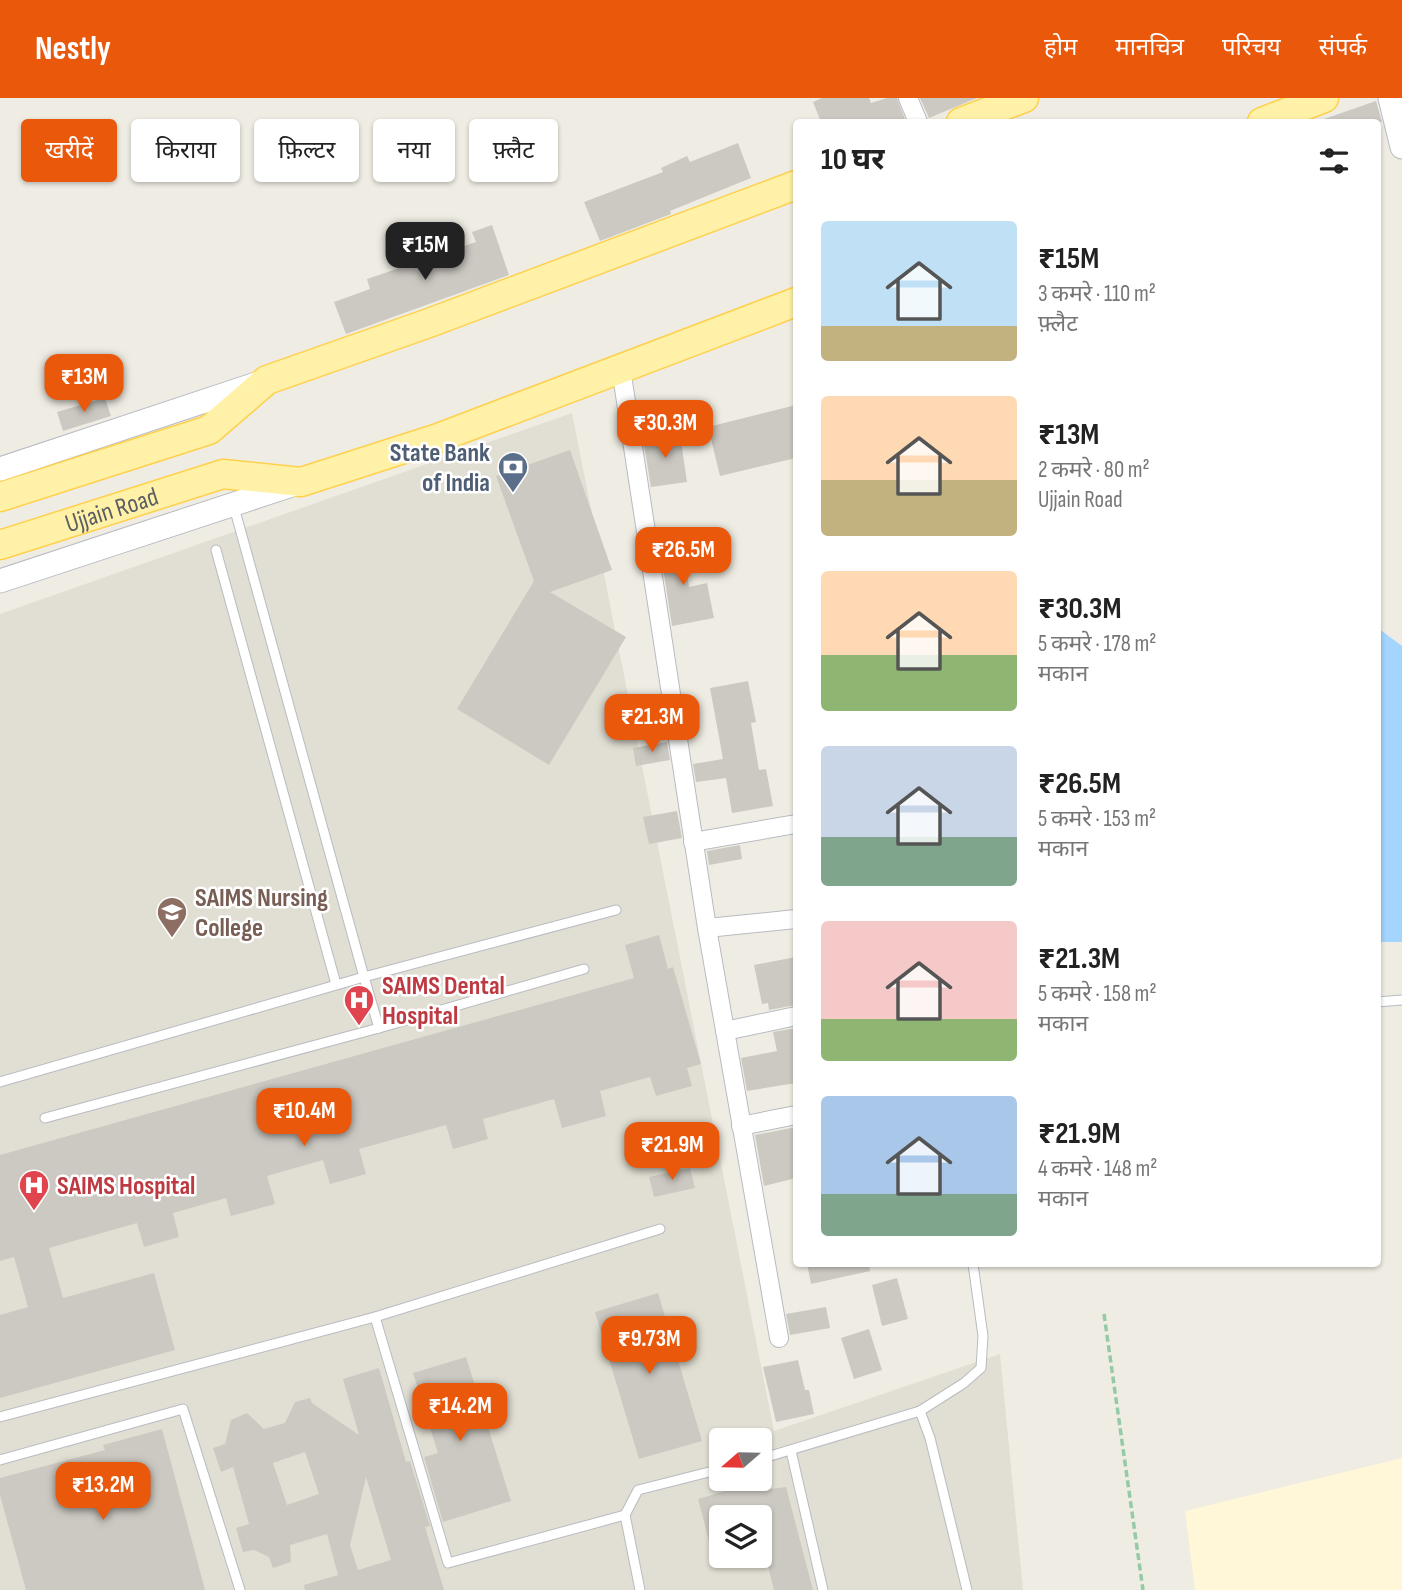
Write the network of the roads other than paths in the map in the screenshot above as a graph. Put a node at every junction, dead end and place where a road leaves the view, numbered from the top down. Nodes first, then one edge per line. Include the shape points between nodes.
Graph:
1 (908, 98) edge
2 (1024, 98) edge
3 (1324, 98) edge
4 (1390, 98) edge
5 (917, 119) edge
6 (969, 119) edge
7 (1270, 119) edge
8 (1402, 147) edge
9 (793, 186) edge
10 (793, 303) edge
11 (621, 369) junction
12 (267, 380) junction
13 (0, 469) edge
14 (301, 482) junction
15 (0, 497) edge
16 (233, 505) junction
17 (0, 545) edge
18 (216, 550) dead end
19 (0, 581) edge
20 (793, 825) edge
21 (693, 842) junction
22 (616, 910) dead end
23 (793, 919) edge
24 (707, 928) junction
25 (584, 969) dead end
26 (363, 977) junction
27 (336, 984) junction
28 (1402, 1000) edge
29 (1381, 1002) edge
30 (793, 1017) edge
31 (379, 1028) junction
32 (724, 1031) junction
33 (0, 1082) edge
34 (793, 1116) edge
35 (45, 1118) dead end
36 (741, 1125) junction
37 (660, 1229) dead end
38 (973, 1267) edge
39 (375, 1317) junction
40 (779, 1338) dead end
41 (920, 1411) junction
42 (0, 1417) edge
43 (791, 1451) junction
44 (772, 1456) edge
45 (0, 1460) edge
46 (709, 1472) edge
47 (625, 1515) junction
48 (240, 1590) edge
49 (640, 1590) edge
50 (823, 1590) edge
51 (967, 1590) edge

1 - 5 street
2 - 6 main road
3 - 7 main road
4 - 8 street
9 - 12 main road
10 - 11 main road
11 - 14 main road via 438,439
11 - 21 street
12 - 13 street
12 - 15 main road, Ujjain Road via 208,430
14 - 16 street
14 - 17 main road, Ujjain Road via 223,474
16 - 19 street
16 - 26 lane
18 - 27 lane
20 - 21 street
21 - 24 street
22 - 26 lane
23 - 24 street
24 - 32 street
25 - 31 lane
26 - 27 lane
26 - 31 lane
27 - 33 lane
28 - 29 lane
30 - 32 street
31 - 35 lane
32 - 36 street
34 - 36 street
36 - 40 street
37 - 39 lane
38 - 41 lane via 983,1336 981,1368
39 - 42 lane
39 - 47 lane via 448,1563
41 - 43 lane
41 - 51 lane
43 - 44 lane
43 - 50 lane
45 - 48 lane via 183,1409
46 - 47 lane via 638,1490
47 - 49 lane

